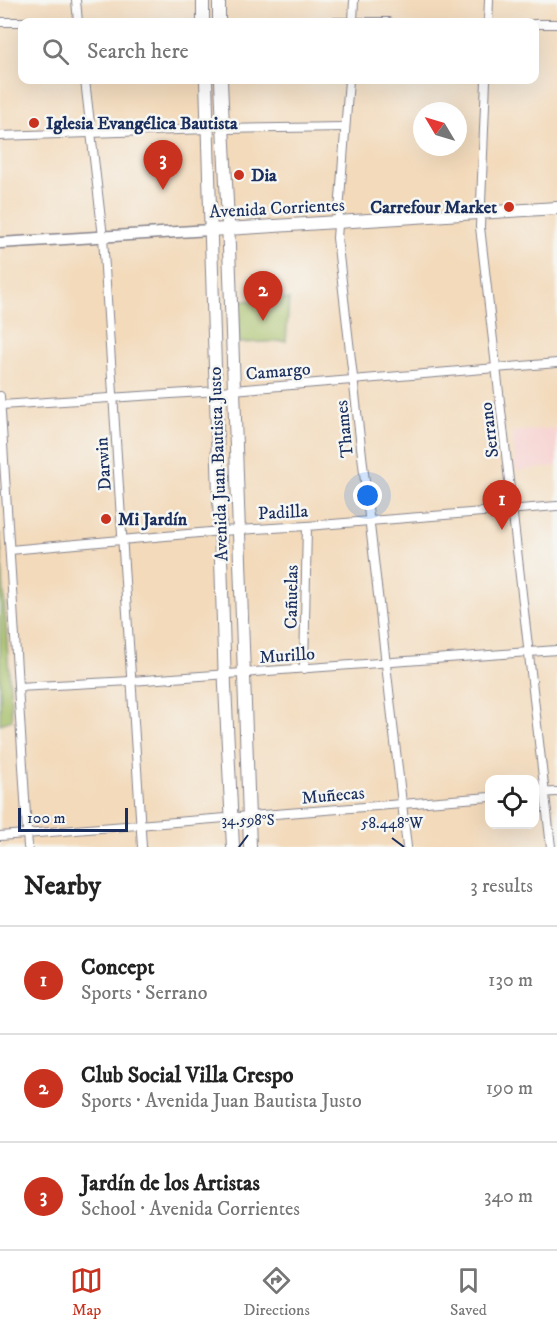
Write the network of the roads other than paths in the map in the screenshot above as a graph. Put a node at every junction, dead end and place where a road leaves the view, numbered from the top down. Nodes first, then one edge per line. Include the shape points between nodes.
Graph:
1 (76, 0) edge
2 (203, 0) edge
3 (219, 0) edge
4 (354, 0) edge
5 (489, 0) edge
6 (78, 18) edge
7 (203, 18) edge
8 (219, 18) edge
9 (353, 18) edge
10 (488, 18) edge
11 (0, 22) edge
12 (18, 22) edge
13 (539, 24) edge
14 (557, 24) edge
15 (85, 84) edge
16 (206, 84) edge
17 (221, 84) edge
18 (349, 84) edge
19 (486, 84) edge
20 (345, 127) junction
21 (208, 129) junction
22 (223, 129) junction
23 (91, 133) junction
24 (0, 136) edge
25 (557, 208) edge
26 (479, 213) junction
27 (338, 223) junction
28 (210, 230) junction
29 (228, 230) junction
30 (103, 237) junction
31 (0, 243) edge
32 (557, 363) edge
33 (497, 368) junction
34 (354, 380) junction
35 (217, 390) junction
36 (233, 390) junction
37 (0, 396) edge
38 (113, 397) junction
39 (1, 405) edge
40 (557, 506) edge
41 (513, 509) junction
42 (369, 521) junction
43 (307, 526) junction
44 (238, 530) junction
45 (221, 531) junction
46 (123, 540) junction
47 (10, 550) junction
48 (557, 650) edge
49 (529, 652) junction
50 (385, 662) junction
51 (304, 669) junction
52 (245, 673) junction
53 (225, 674) junction
54 (131, 681) junction
55 (18, 687) junction
56 (557, 792) edge
57 (544, 793) junction
58 (539, 794) edge
59 (485, 797) edge
60 (403, 805) junction
61 (249, 817) junction
62 (231, 818) junction
63 (140, 825) junction
64 (27, 834) junction
65 (0, 836) edge
66 (28, 847) edge
67 (142, 847) edge
68 (233, 847) edge
69 (250, 847) edge
70 (407, 847) edge
71 (551, 847) edge

1 - 6 street
2 - 7 main road
3 - 8 main road
4 - 9 street
5 - 10 street
11 - 12 street
13 - 14 street
15 - 23 street, Darwin
16 - 21 main road, Avenida Juan Bautista Justo
17 - 22 main road, Avenida Juan Bautista Justo
18 - 20 street, Thames
19 - 26 street, Serrano
20 - 22 street
20 - 27 street, Thames
21 - 23 street
21 - 28 main road, Avenida Juan Bautista Justo
22 - 29 main road, Avenida Juan Bautista Justo
23 - 24 street
23 - 30 street, Darwin
25 - 26 main road, Avenida Corrientes
26 - 27 main road, Avenida Corrientes
26 - 33 street, Serrano
27 - 29 main road, Avenida Corrientes
27 - 34 street, Thames
28 - 29 main road, Avenida Corrientes
28 - 30 main road, Avenida Corrientes
28 - 35 main road, Avenida Juan Bautista Justo
29 - 36 main road, Avenida Juan Bautista Justo
30 - 31 main road, Avenida Corrientes
30 - 38 street, Darwin
32 - 33 street, Camargo
33 - 34 street, Camargo
33 - 41 street, Serrano
34 - 36 street, Camargo
34 - 42 street, Thames
35 - 36 street, Camargo
35 - 38 street, Camargo
35 - 45 main road, Avenida Juan Bautista Justo
36 - 44 main road, Avenida Juan Bautista Justo
37 - 39 street
38 - 39 street, Camargo
38 - 46 street, Darwin
39 - 47 street
40 - 41 street, Padilla
41 - 42 street, Padilla
41 - 49 street, Serrano
42 - 43 street, Padilla
42 - 50 street, Thames
43 - 44 street, Padilla
43 - 51 street, Cañuelas
44 - 45 street, Padilla
44 - 52 main road, Avenida Juan Bautista Justo
45 - 46 street, Padilla
45 - 53 main road, Avenida Juan Bautista Justo
46 - 47 street, Padilla
46 - 54 street, Darwin
47 - 55 street
48 - 49 street, Murillo
49 - 50 street, Murillo
49 - 57 street, Serrano
50 - 51 street, Murillo
50 - 60 street, Thames
51 - 52 street, Murillo
52 - 53 street, Murillo
52 - 61 main road, Avenida Juan Bautista Justo
53 - 54 street, Murillo
53 - 62 main road, Avenida Juan Bautista Justo
54 - 55 street, Murillo
54 - 63 street, Darwin
55 - 64 street
56 - 57 street
57 - 58 street
57 - 71 street, Serrano
59 - 60 street, Muñecas
60 - 61 street, Muñecas
60 - 70 street, Thames
61 - 62 street, Muñecas
61 - 69 main road, Avenida Juan Bautista Justo
62 - 63 street, Muñecas
62 - 68 main road, Avenida Juan Bautista Justo
63 - 64 street, Muñecas
63 - 67 street, Darwin
64 - 65 street, Muñecas
64 - 66 street

